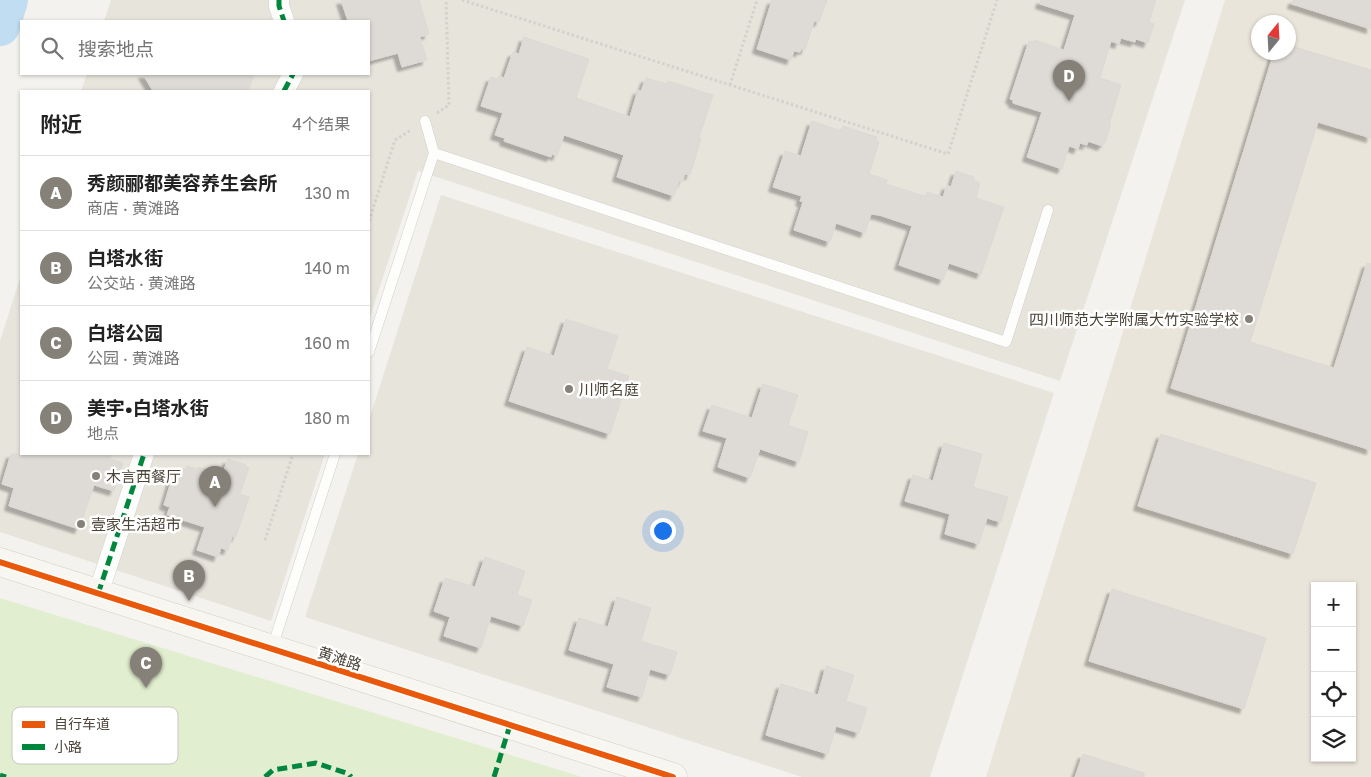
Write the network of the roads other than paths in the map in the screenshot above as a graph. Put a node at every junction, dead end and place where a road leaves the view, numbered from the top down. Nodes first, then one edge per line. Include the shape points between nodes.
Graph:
1 (279, 0) edge
2 (284, 20) edge
3 (292, 75) edge
4 (285, 90) edge
5 (425, 121) road end
6 (434, 153) junction
7 (1048, 210) dead end
8 (370, 349) edge
9 (144, 455) edge
10 (336, 455) edge
11 (0, 562) edge
12 (98, 594) junction
13 (272, 649) junction
14 (673, 777) edge

1 - 2 street
3 - 4 street
5 - 6 lane
6 - 7 lane via 1006,342
6 - 8 lane
9 - 12 street
10 - 13 lane
11 - 12 street, 黄滩路
12 - 13 street, 黄滩路
13 - 14 street, 黄滩路

